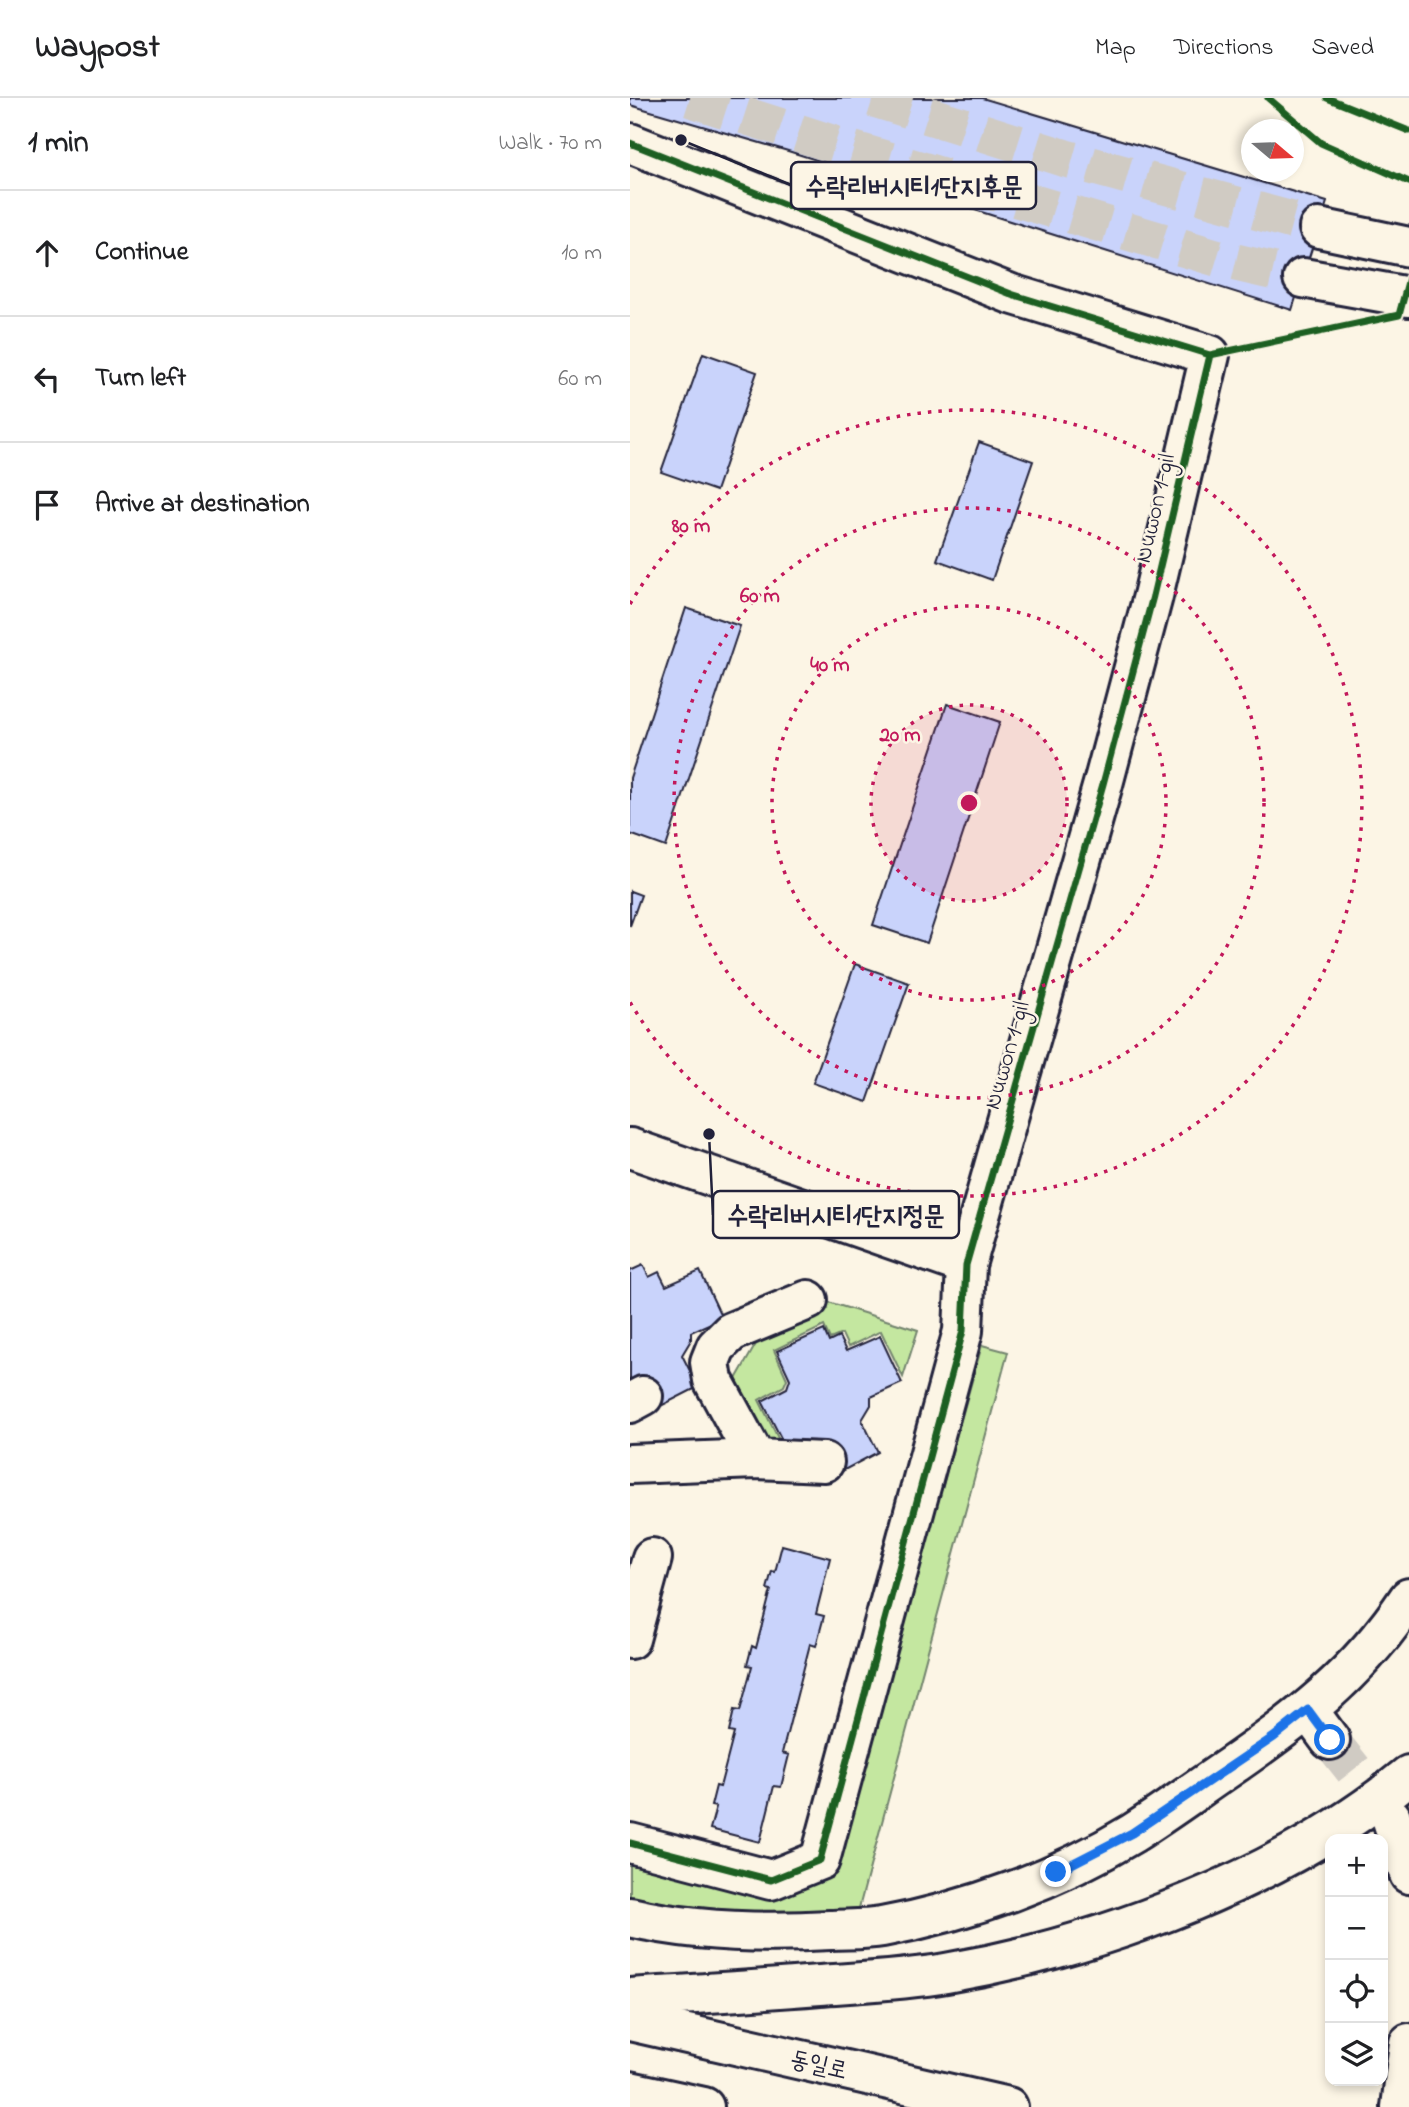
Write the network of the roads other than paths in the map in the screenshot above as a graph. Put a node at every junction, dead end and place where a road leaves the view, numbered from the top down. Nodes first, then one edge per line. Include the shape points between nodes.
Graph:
1 (630, 143) edge
2 (1319, 229) tunnel mouth
3 (1409, 247) edge
4 (1303, 278) tunnel mouth
5 (1409, 297) edge
6 (630, 1148) edge
7 (966, 1265) junction
8 (808, 1300) dead end
9 (756, 1459) junction
10 (824, 1462) dead end
11 (630, 1464) edge
12 (652, 1558) dead end
13 (1409, 1598) edge
14 (630, 1639) edge
15 (1308, 1710) junction
16 (1330, 1740) tunnel mouth
17 (1409, 1775) edge
18 (1391, 1817) tunnel mouth
19 (630, 1843) edge
20 (1409, 1874) edge
21 (630, 1917) edge
22 (630, 1998) edge
23 (630, 2021) edge
24 (1409, 2043) edge
25 (630, 2091) edge
26 (704, 2107) edge
27 (1008, 2107) edge
28 (1401, 2107) edge

1 - 7 main road, Nuwon 1-gil via 1011,294 1210,355 1107,770
2 - 3 main road
4 - 5 main road
6 - 7 main road
7 - 19 main road via 963,1331 898,1532 820,1860 771,1880
8 - 9 main road via 731,1332 716,1347 710,1362 713,1380
9 - 10 main road
9 - 11 main road
12 - 14 main road
13 - 15 main road via 1340,1683
15 - 16 main road
15 - 21 main road via 1132,1833 1056,1872 968,1907 880,1928 769,1933
17 - 22 main road via 1359,1814 1251,1875 1192,1902 1046,1951 946,1973
18 - 20 main road
23 - 27 main road, 동일로
24 - 28 main road
25 - 26 main road

